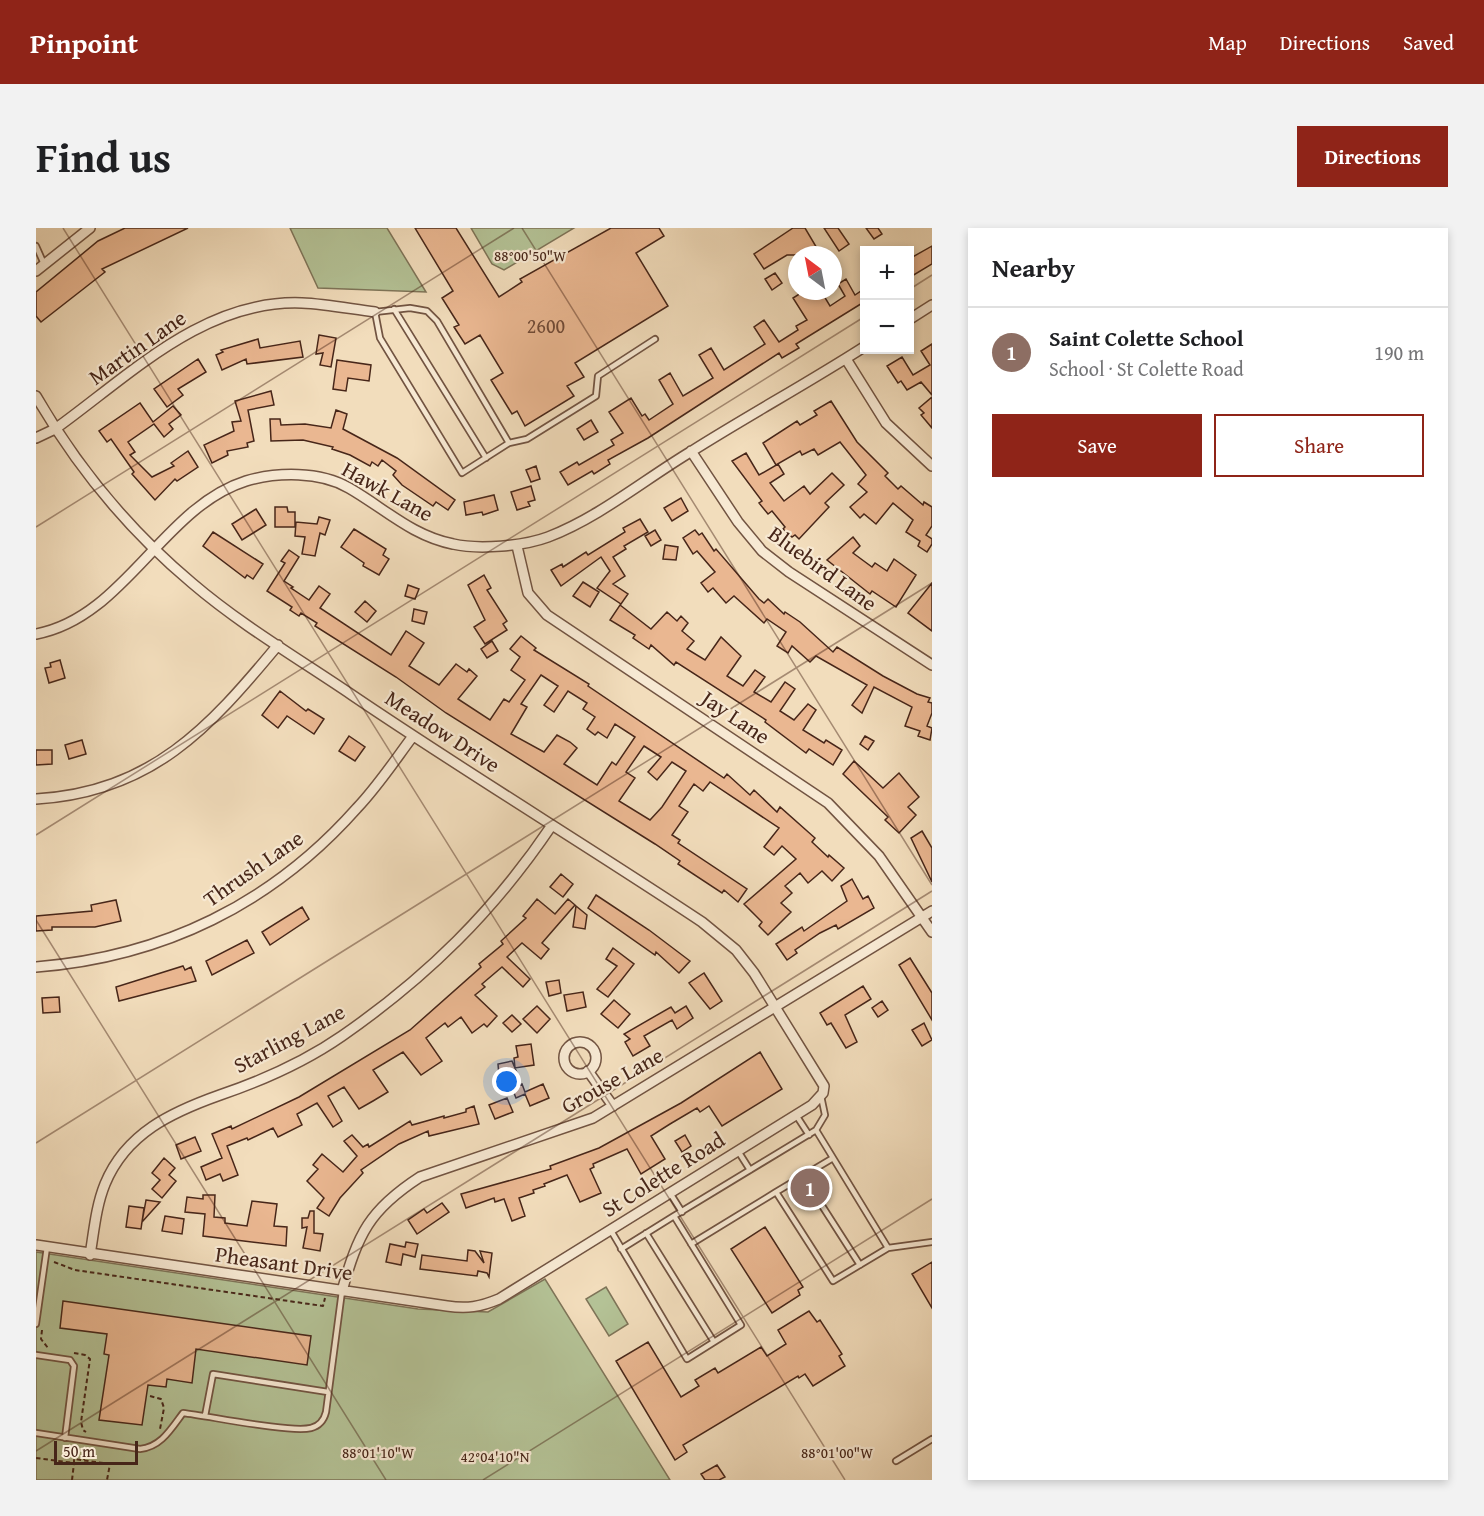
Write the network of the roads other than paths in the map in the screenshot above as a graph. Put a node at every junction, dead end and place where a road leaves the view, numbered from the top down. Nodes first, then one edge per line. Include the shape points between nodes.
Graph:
1 (90, 228) edge
2 (36, 246) edge
3 (44, 264) junction
4 (36, 271) edge
5 (932, 305) edge
6 (394, 309) junction
7 (375, 312) junction
8 (914, 316) edge
9 (655, 339) dead end
10 (860, 350) edge
11 (846, 359) junction
12 (36, 396) edge
13 (55, 429) junction
14 (36, 438) edge
15 (510, 443) junction
16 (691, 451) junction
17 (486, 458) junction
18 (932, 466) edge
19 (517, 546) junction
20 (155, 550) junction
21 (36, 634) edge
22 (278, 645) junction
23 (932, 665) edge
24 (413, 736) junction
25 (36, 799) edge
26 (552, 825) junction
27 (932, 911) edge
28 (922, 917) junction
29 (932, 932) edge
30 (36, 967) edge
31 (774, 1005) junction
32 (588, 1071) dead end
33 (822, 1095) junction
34 (613, 1106) junction
35 (796, 1115) junction
36 (816, 1130) junction
37 (808, 1135) junction
38 (738, 1151) junction
39 (833, 1158) junction
40 (750, 1170) junction
41 (802, 1176) junction
42 (670, 1192) junction
43 (776, 1192) junction
44 (682, 1212) junction
45 (674, 1216) junction
46 (610, 1229) junction
47 (646, 1233) junction
48 (932, 1242) edge
49 (691, 1244) junction
50 (36, 1245) edge
51 (47, 1246) junction
52 (621, 1248) junction
53 (888, 1248) junction
54 (90, 1255) junction
55 (860, 1265) junction
56 (521, 1284) joint
57 (342, 1291) junction
58 (36, 1324) edge
59 (714, 1342) junction
60 (36, 1355) edge
61 (328, 1392) junction
62 (205, 1416) junction
63 (36, 1433) edge
64 (65, 1438) junction
65 (932, 1439) edge
66 (896, 1461) dead end

1 - 3 street
2 - 3 lane
3 - 4 street
5 - 8 street
6 - 7 lane
6 - 15 lane via 427,311 436,321
6 - 17 lane
7 - 13 street, Martin Lane via 301,303 260,308 211,321 151,357
7 - 17 lane via 380,338 462,473
9 - 15 lane via 598,376 596,396 527,439
10 - 11 street, Hawk Lane
11 - 16 street, Hawk Lane
11 - 18 street via 886,423
12 - 13 street, Meadow Drive
13 - 14 street, Martin Lane
13 - 20 street, Meadow Drive via 105,496
15 - 17 lane
16 - 19 street, Hawk Lane via 581,521
16 - 23 street, Bluebird Lane via 762,551
19 - 20 street, Hawk Lane via 455,545 407,527 327,479 275,475 227,489 204,502
19 - 28 street, Jay Lane via 528,593 547,615 828,803 879,856
20 - 21 street, Hawk Lane via 110,593 69,624
20 - 22 street, Meadow Drive via 194,585
22 - 24 street, Meadow Drive
22 - 25 street via 231,702 205,728 165,758 136,776 75,794
24 - 26 street, Meadow Drive
24 - 30 street, Thrush Lane via 358,808 317,848 226,915 101,960
26 - 31 street, Meadow Drive via 702,922 736,951
26 - 54 street, Starling Lane via 519,874 450,950 410,987 340,1038 153,1125 118,1160 106,1182
27 - 28 street, Grouse Lane
28 - 29 street, Jay Lane
28 - 31 street, Grouse Lane
31 - 33 street, Meadow Drive via 821,1078 825,1086
31 - 34 street, Grouse Lane
32 - 34 street
33 - 35 street, St Colette Road
33 - 36 lane via 825,1115
34 - 57 street, Grouse Lane via 562,1130 420,1177 396,1192 364,1227
35 - 37 lane
35 - 38 street, St Colette Road
36 - 37 lane
36 - 39 lane
37 - 40 lane
38 - 40 lane
38 - 42 street, St Colette Road
39 - 41 lane
39 - 53 lane
40 - 44 lane
41 - 43 lane
41 - 55 lane
42 - 44 lane
42 - 46 street, St Colette Road
43 - 49 lane
43 - 55 lane via 833,1281
44 - 45 lane
45 - 47 lane
45 - 49 lane
46 - 52 lane
46 - 56 street, St Colette Road
47 - 52 lane
47 - 59 lane
48 - 53 lane
49 - 59 lane via 741,1325
50 - 51 street, Pheasant Drive
51 - 54 street, Pheasant Drive
51 - 58 lane
52 - 59 lane via 687,1359
53 - 55 lane
54 - 57 street, Pheasant Drive
56 - 57 street, Pheasant Drive via 499,1299 465,1309
57 - 61 lane
60 - 64 lane via 70,1360 74,1366
61 - 62 lane via 324,1418 310,1429
61 - 62 lane via 213,1374
62 - 64 lane via 183,1413 153,1448
63 - 64 lane
65 - 66 lane

